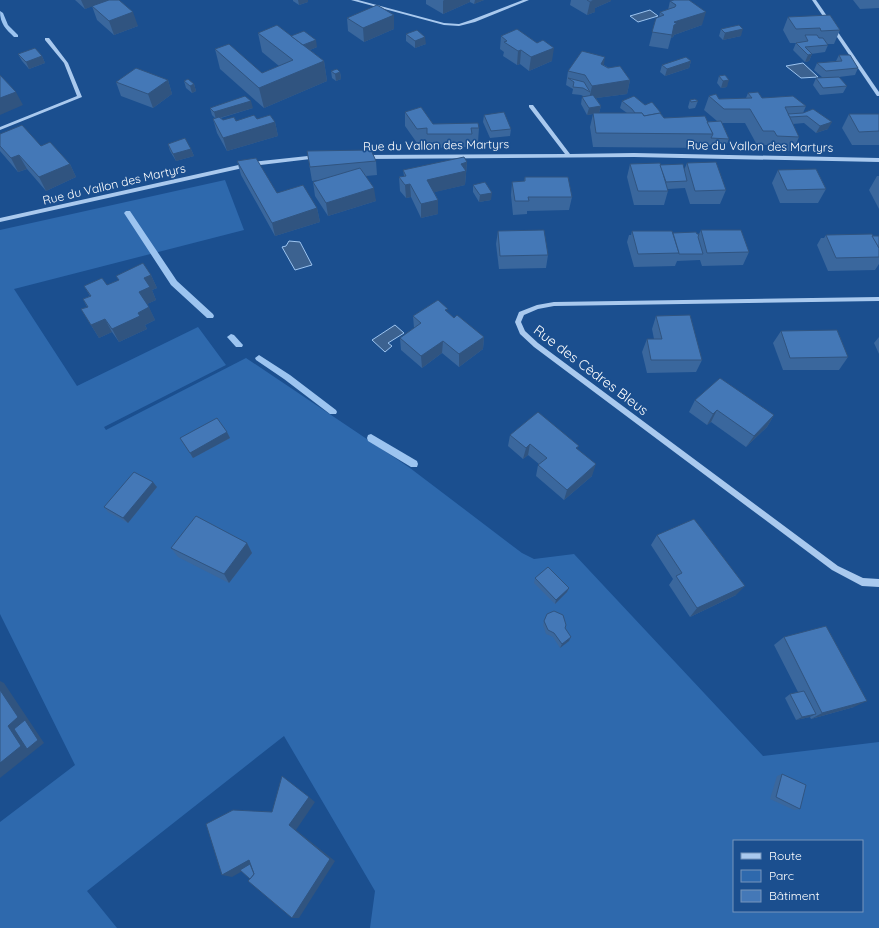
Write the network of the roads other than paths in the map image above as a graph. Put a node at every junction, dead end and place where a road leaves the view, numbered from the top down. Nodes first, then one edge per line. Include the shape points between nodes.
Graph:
1 (353, 0) edge
2 (526, 0) edge
3 (814, 0) edge
4 (47, 39) dead end
5 (879, 94) edge
6 (531, 106) dead end
7 (0, 129) edge
8 (568, 155) junction
9 (324, 157) edge
10 (355, 157) edge
11 (879, 160) edge
12 (0, 220) edge
13 (879, 299) edge
14 (879, 583) edge

1 - 2 street via 444,24 459,25
3 - 5 street
4 - 7 street via 66,62 80,97
6 - 8 street
8 - 10 street, Rue du Vallon des Martyrs
8 - 11 street, Rue du Vallon des Martyrs
9 - 12 street, Rue du Vallon des Martyrs via 252,164
13 - 14 street, Rue des Cèdres Bleus via 554,304 537,307 521,314 518,322 522,332 536,345 835,568 862,582

